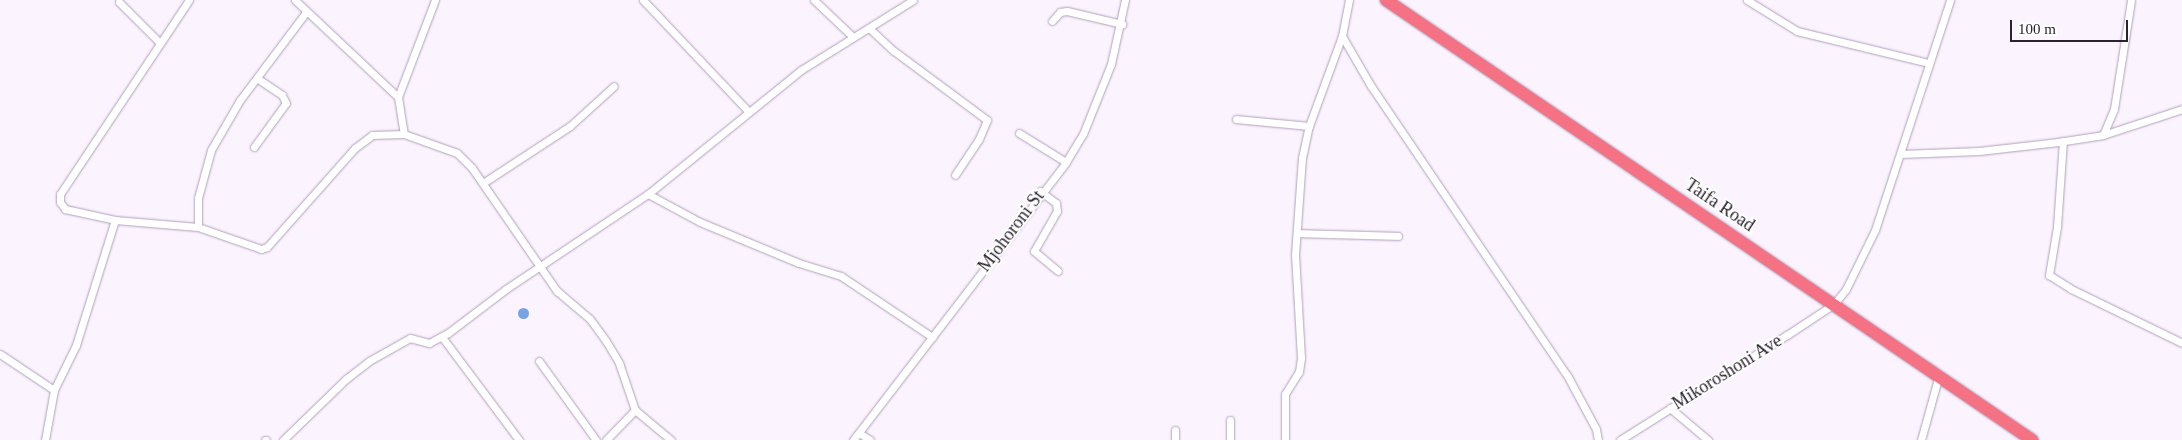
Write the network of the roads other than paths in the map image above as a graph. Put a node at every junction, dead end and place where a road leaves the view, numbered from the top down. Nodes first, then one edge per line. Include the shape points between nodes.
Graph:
1 (189, 0) edge
2 (295, 0) edge
3 (435, 0) edge
4 (643, 0) edge
5 (814, 0) edge
6 (913, 0) edge
7 (1125, 0) edge
8 (1349, 0) edge
9 (1386, 0) edge
10 (1749, 0) edge
11 (1950, 0) edge
12 (2131, 0) edge
13 (119, 2) dead end
14 (306, 12) junction
15 (1052, 21) dead end
16 (1122, 24) junction
17 (869, 28) junction
18 (852, 36) junction
19 (1342, 36) junction
20 (158, 41) junction
21 (1928, 63) junction
22 (257, 78) junction
23 (614, 86) dead end
24 (398, 97) junction
25 (2182, 109) edge
26 (748, 111) junction
27 (1236, 119) dead end
28 (1309, 126) junction
29 (1020, 133) dead end
30 (404, 134) junction
31 (2103, 135) junction
32 (2063, 141) junction
33 (254, 147) dead end
34 (1901, 154) junction
35 (1066, 162) junction
36 (955, 175) dead end
37 (483, 183) junction
38 (1040, 191) junction
39 (648, 194) junction
40 (115, 220) junction
41 (198, 227) junction
42 (1297, 233) junction
43 (1398, 236) dead end
44 (540, 269) junction
45 (1058, 271) dead end
46 (1834, 304) junction
47 (442, 337) junction
48 (932, 337) junction
49 (2182, 343) edge
50 (0, 354) edge
51 (540, 361) dead end
52 (1939, 375) junction
53 (54, 390) junction
54 (1670, 408) junction
55 (635, 410) junction
56 (1230, 420) dead end
57 (1175, 430) dead end
58 (858, 433) junction
59 (45, 440) edge
60 (283, 440) edge
61 (520, 440) edge
62 (596, 440) edge
63 (606, 440) edge
64 (671, 440) edge
65 (853, 440) edge
66 (870, 440) edge
67 (1175, 440) edge
68 (1230, 440) edge
69 (1285, 440) edge
70 (1598, 440) edge
71 (1620, 440) edge
72 (1708, 440) edge
73 (1921, 440) edge
74 (2032, 440) edge

1 - 20 street
2 - 14 street
3 - 24 street
4 - 26 street
5 - 18 street
6 - 17 street
7 - 16 street, Mjohoroni St
8 - 19 street
9 - 46 highway, Taifa Road
10 - 21 street via 1797,31
11 - 21 street
12 - 31 street via 2114,109
13 - 20 street
14 - 22 street
14 - 24 street
15 - 16 street via 1060,12 1067,10
16 - 35 street, Mjohoroni St via 1097,103
17 - 18 street
17 - 36 street via 894,52 986,120 979,139
18 - 26 street
19 - 28 street
19 - 70 street via 1371,86 1567,374 1596,429
20 - 40 street via 106,129 60,194 60,202 65,209
21 - 34 street
22 - 33 street via 282,95 286,102
22 - 41 street via 211,150 198,198
23 - 37 street via 570,126
24 - 30 street
25 - 31 street
26 - 39 street
27 - 28 street
28 - 42 street via 1302,158
29 - 35 street
30 - 37 street via 457,154
30 - 41 street via 372,136 355,148 267,247 253,247
31 - 32 street
32 - 34 street via 1979,151
32 - 49 street via 2057,227 2049,275
34 - 46 street via 1858,268
35 - 38 street, Mjohoroni St
37 - 44 street
38 - 45 street via 1056,203 1057,211 1034,251
38 - 48 street, Mjohoroni St
39 - 44 street
39 - 48 street via 700,222 799,263 841,276
40 - 41 street
40 - 53 street via 76,345
42 - 43 street
42 - 69 street via 1295,256 1301,358 1299,372 1284,394
44 - 47 street via 506,289
44 - 55 street via 557,291 590,319 606,341 619,363
46 - 52 highway, Taifa Road
46 - 54 street, Mikoroshoni Ave
47 - 60 street via 429,343 410,338 369,361 346,378
47 - 61 street
48 - 58 street, Mjohoroni St
50 - 53 street
51 - 62 street
52 - 73 street
52 - 74 highway, Taifa Road
53 - 59 street
54 - 71 street, Mikoroshoni Ave
54 - 72 street
55 - 63 street
55 - 64 street
56 - 68 street
57 - 67 street
58 - 65 street, Mjohoroni St
58 - 66 street

